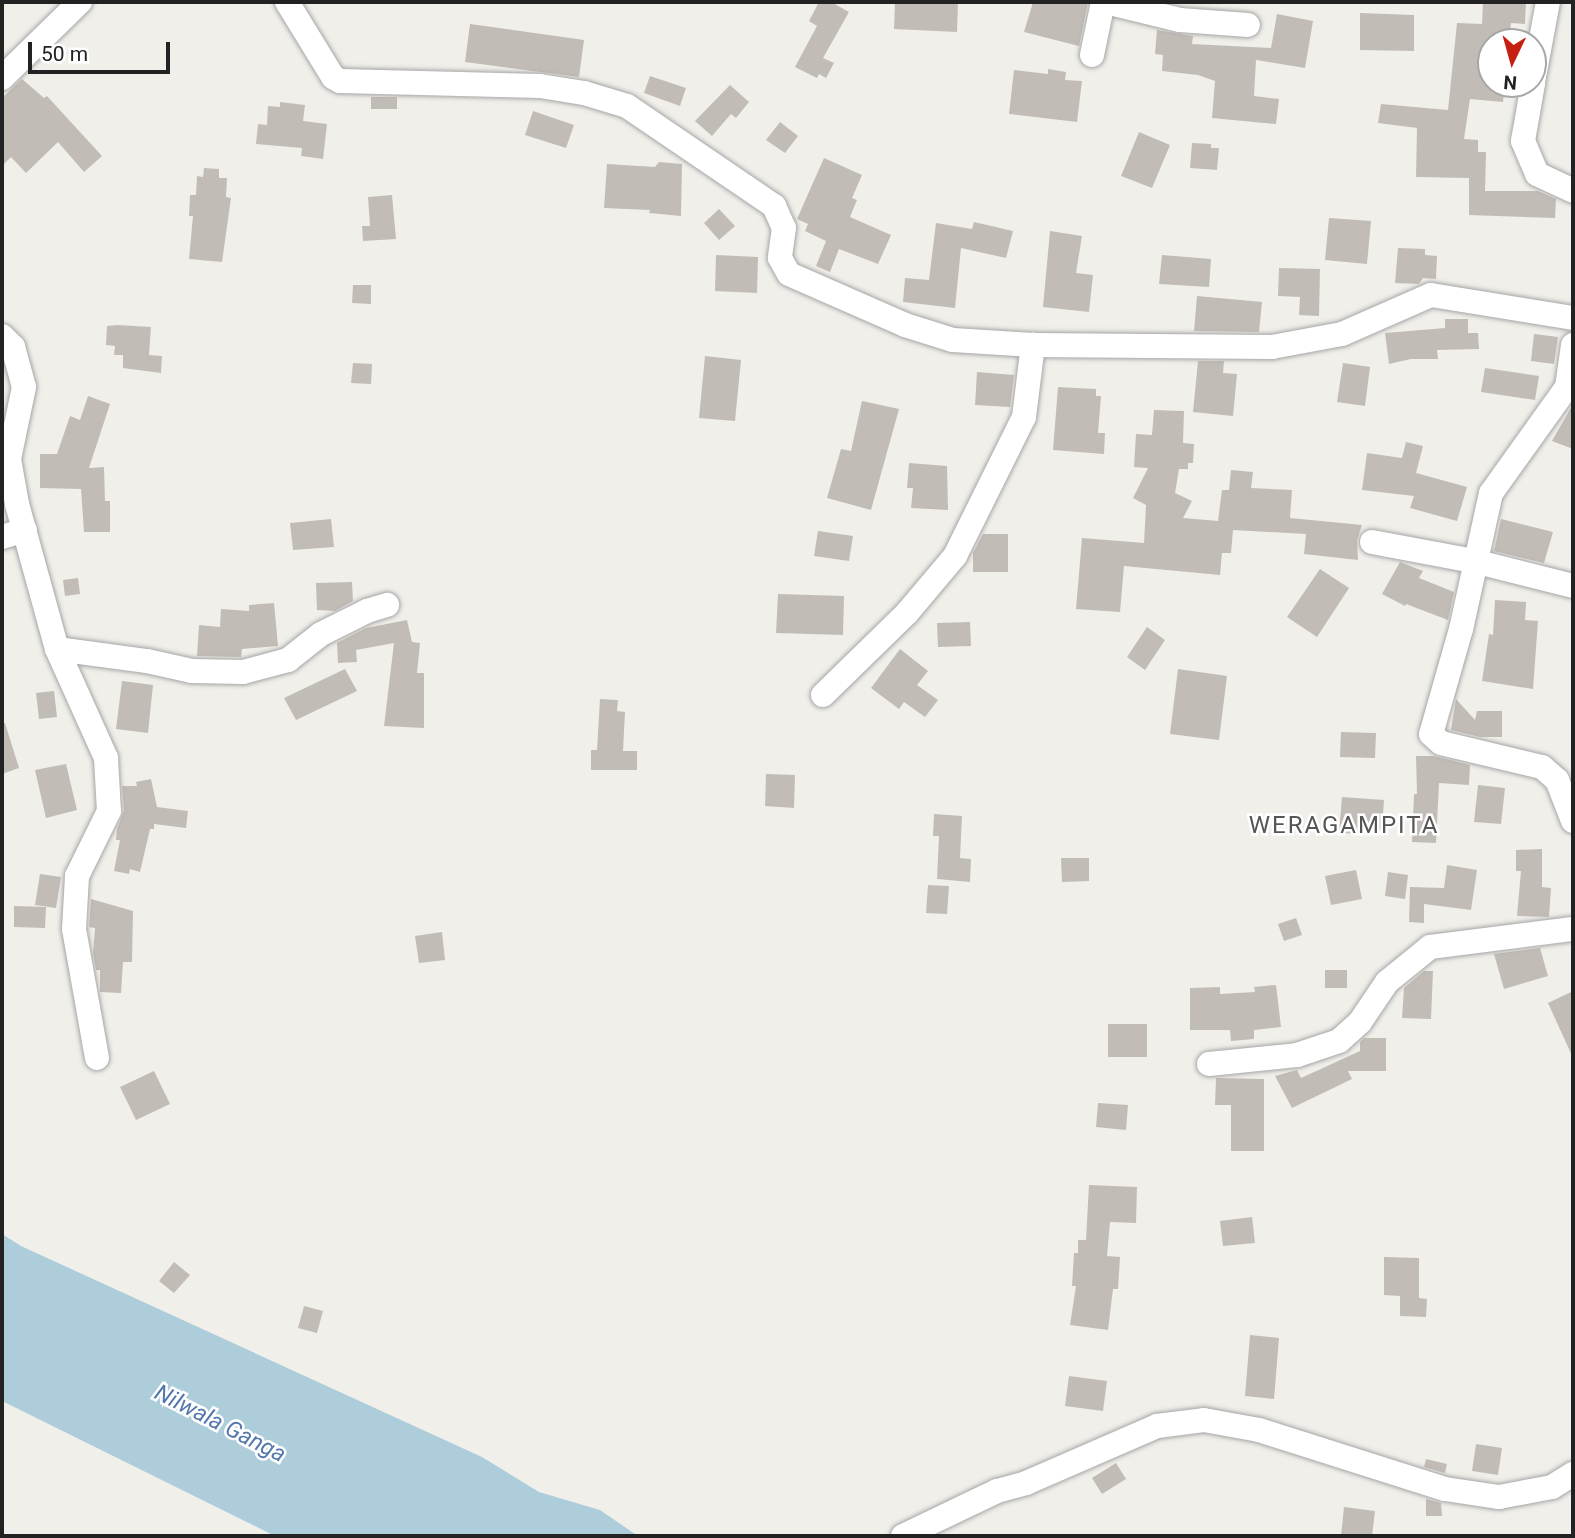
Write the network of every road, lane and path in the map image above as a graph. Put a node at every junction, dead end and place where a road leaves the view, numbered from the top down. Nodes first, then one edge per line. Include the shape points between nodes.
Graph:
1 (80, 2) edge
2 (287, 2) edge
3 (1104, 2) edge
4 (1548, 2) edge
5 (1248, 25) dead end
6 (1543, 28) edge
7 (1092, 55) dead end
8 (2, 78) edge
9 (1530, 98) edge
10 (1573, 191) edge
11 (1573, 318) edge
12 (2, 336) edge
13 (1033, 345) junction
14 (1573, 345) edge
15 (1570, 389) edge
16 (13, 533) edge
17 (1372, 542) dead end
18 (1474, 561) junction
19 (1573, 586) edge
20 (387, 605) dead end
21 (57, 649) junction
22 (823, 695) dead end
23 (1542, 767) junction
24 (1573, 770) edge
25 (1573, 821) edge
26 (1573, 929) edge
27 (97, 1058) dead end
28 (1209, 1064) dead end
29 (1573, 1474) edge
30 (903, 1536) edge

1 - 8 street
2 - 13 street via 333,77 340,81 540,86 627,106 774,206 784,228 780,258 789,274 905,326 953,340
3 - 5 street via 1180,20
3 - 7 street
4 - 6 street
9 - 10 street via 1523,141 1537,174
11 - 13 street via 1431,295 1342,334 1272,347
12 - 16 street via 13,347 24,387 9,459
13 - 22 street via 1024,416 955,556 907,613
14 - 15 street
15 - 18 street via 1491,493
16 - 21 street
17 - 18 street
18 - 19 street
18 - 23 street via 1461,629 1431,734 1441,743
20 - 21 street via 321,634 288,660 243,672 192,671
21 - 27 street via 106,758 109,811 77,876 74,929
23 - 24 street
23 - 25 street via 1557,780
26 - 28 street via 1430,947 1387,982 1360,1022 1339,1041 1297,1055
29 - 30 street via 1552,1487 1499,1497 1445,1489 1259,1430 1204,1420 1157,1426 1026,1483 997,1491

